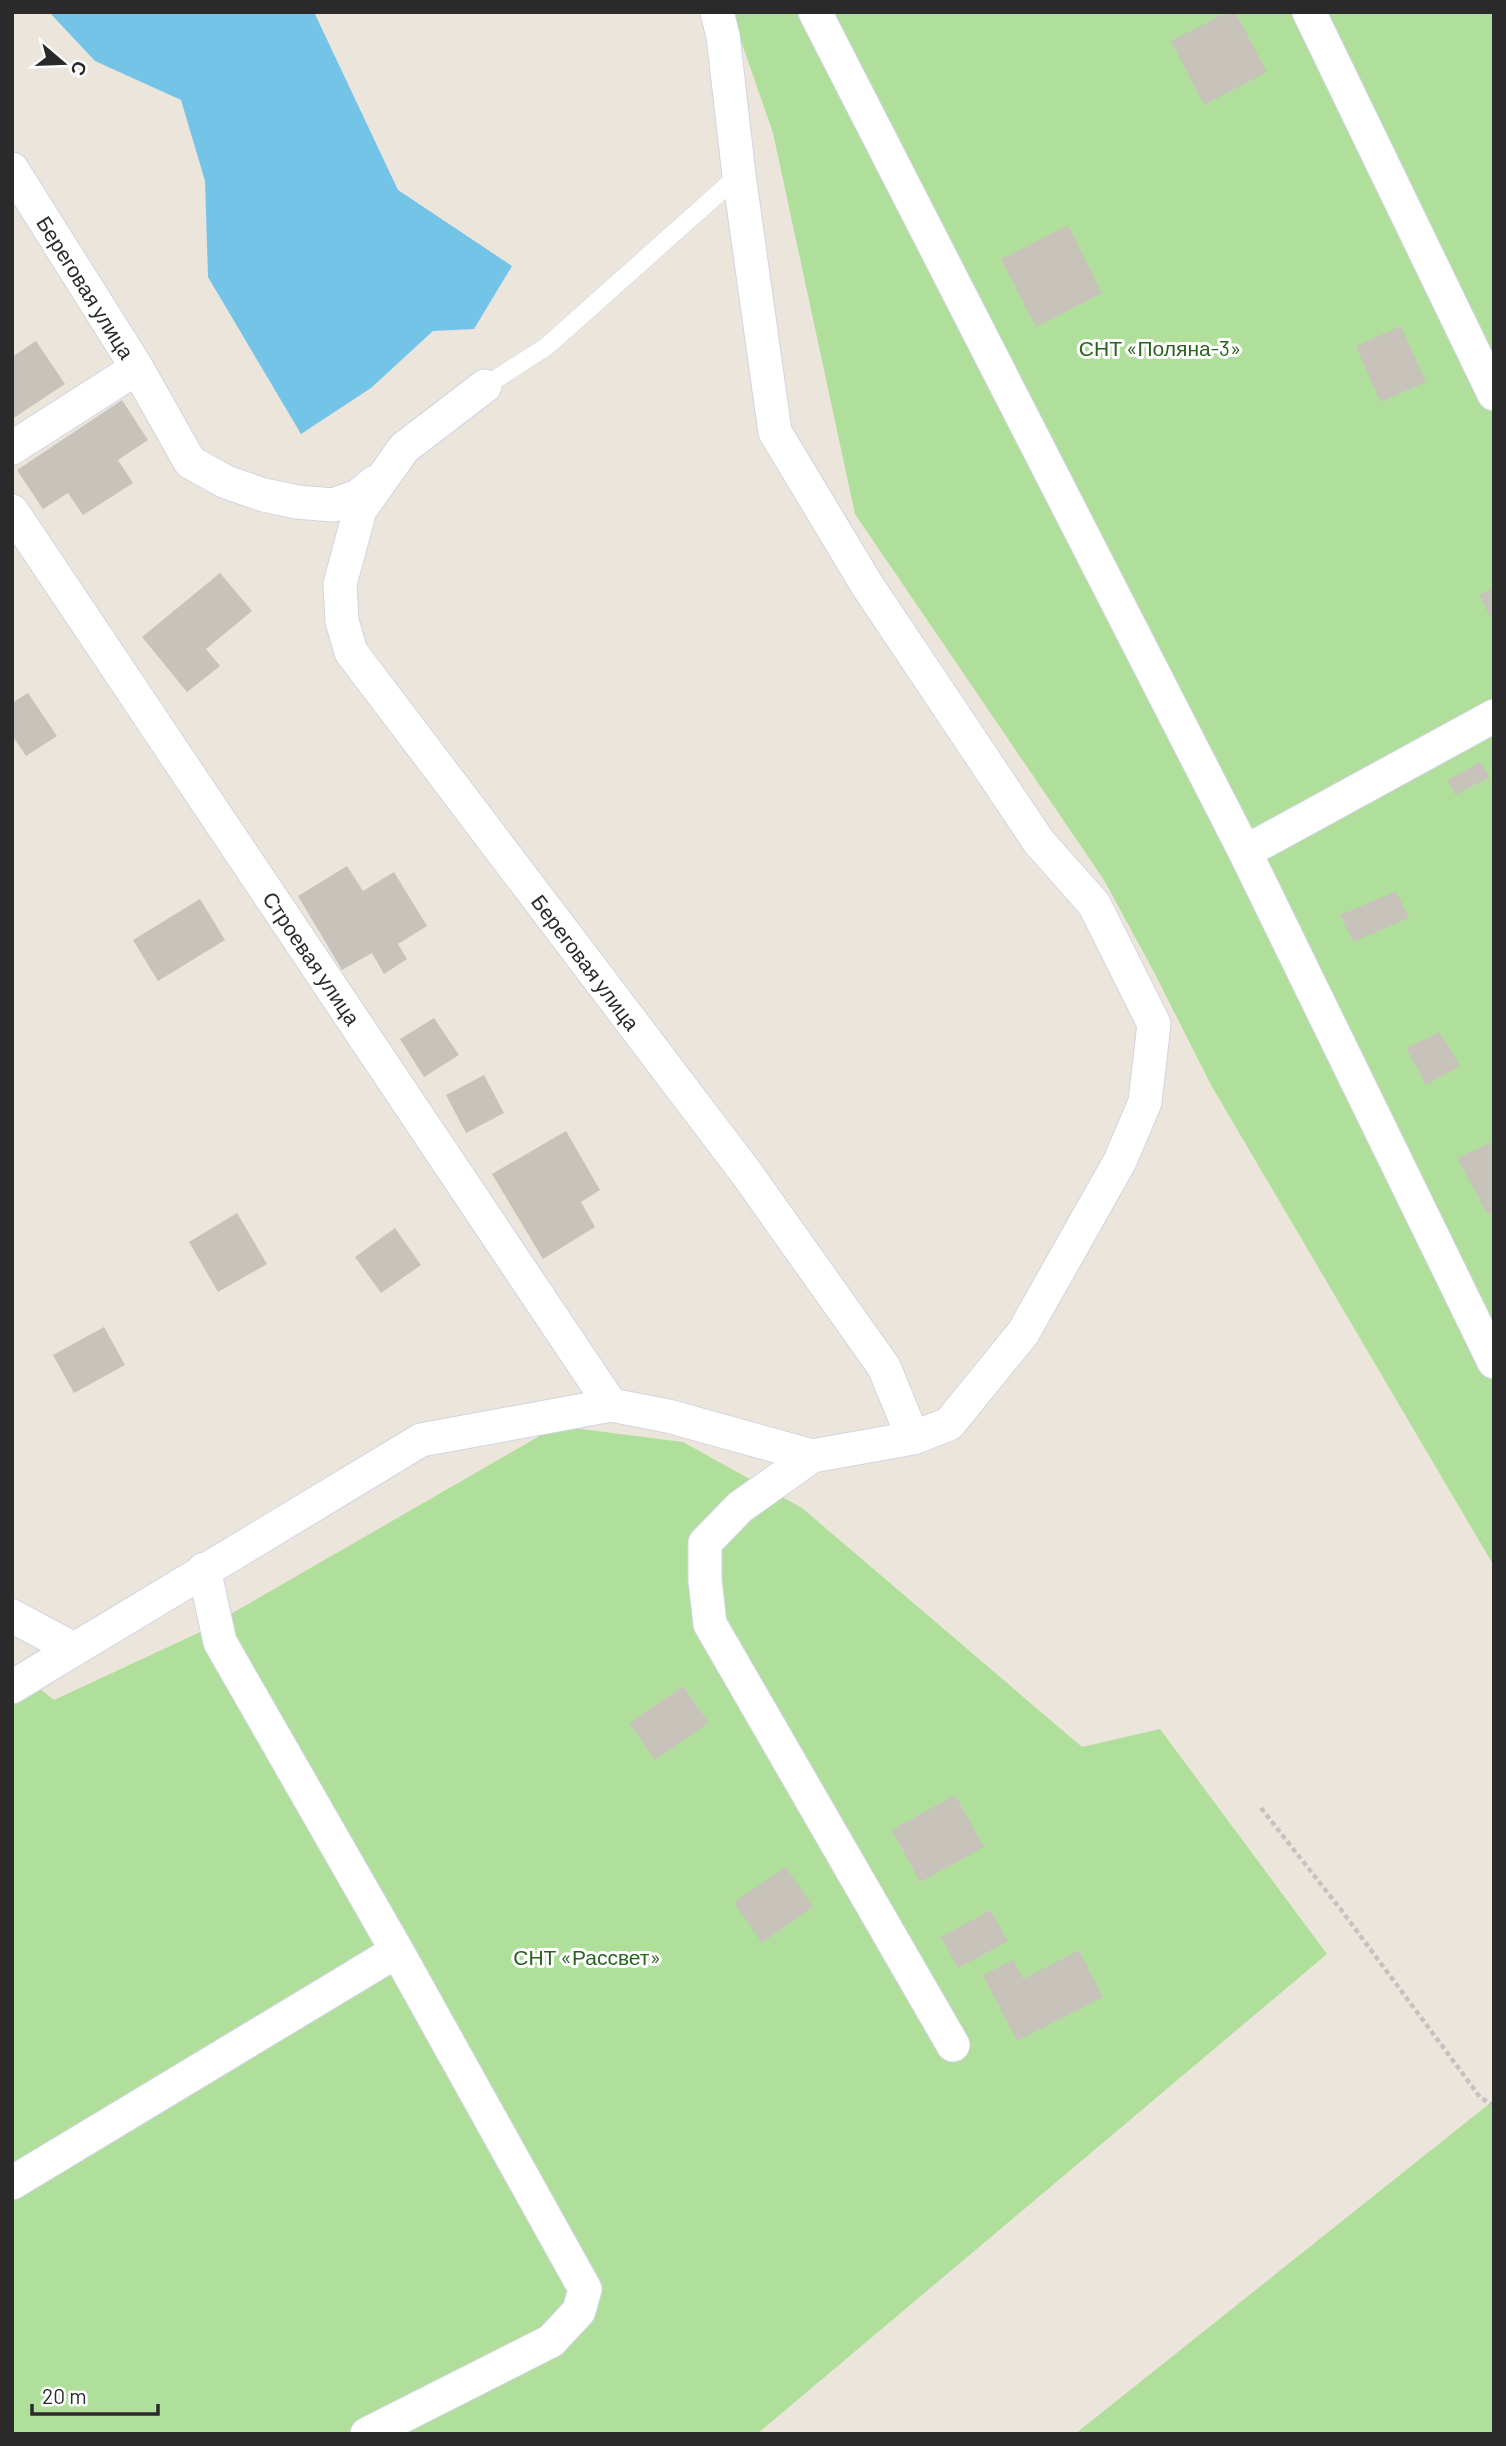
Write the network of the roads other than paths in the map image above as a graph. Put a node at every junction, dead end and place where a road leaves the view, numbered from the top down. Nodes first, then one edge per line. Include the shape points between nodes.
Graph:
1 (717, 12) edge
2 (815, 12) edge
3 (1309, 12) edge
4 (12, 169) edge
5 (739, 175) junction
6 (137, 368) junction
7 (485, 386) joint
8 (1494, 394) edge
9 (12, 448) edge
10 (385, 474) junction
11 (12, 511) edge
12 (1494, 716) edge
13 (1245, 852) junction
14 (1494, 1362) edge
15 (611, 1405) junction
16 (913, 1438) junction
17 (812, 1456) junction
18 (204, 1569) junction
19 (12, 1616) edge
20 (74, 1649) junction
21 (12, 1687) edge
22 (397, 1951) junction
23 (953, 2045) dead end
24 (12, 2183) edge
25 (366, 2434) edge

1 - 5 street
2 - 13 street
3 - 8 street
4 - 6 street, Береговая улица
5 - 7 lane via 546,347
5 - 16 street via 775,432 867,585 1039,842 1094,904 1154,1024 1144,1102 1120,1161 1023,1333 949,1424
6 - 9 street, Береговая улица
6 - 10 street, Береговая улица via 190,462 226,482 264,495 333,505 358,496
7 - 10 street, Береговая улица via 404,448
10 - 16 street, Береговая улица via 360,510 340,584 342,621 351,652 747,1174 884,1367
11 - 15 street, Строевая улица
12 - 13 street
13 - 14 street
15 - 17 street
15 - 18 street via 421,1440
16 - 17 street
17 - 23 street via 740,1507 705,1543 710,1624
18 - 20 street
18 - 22 street via 220,1642
19 - 20 street
20 - 21 street
22 - 24 street
22 - 25 street via 585,2289 579,2311 551,2341

